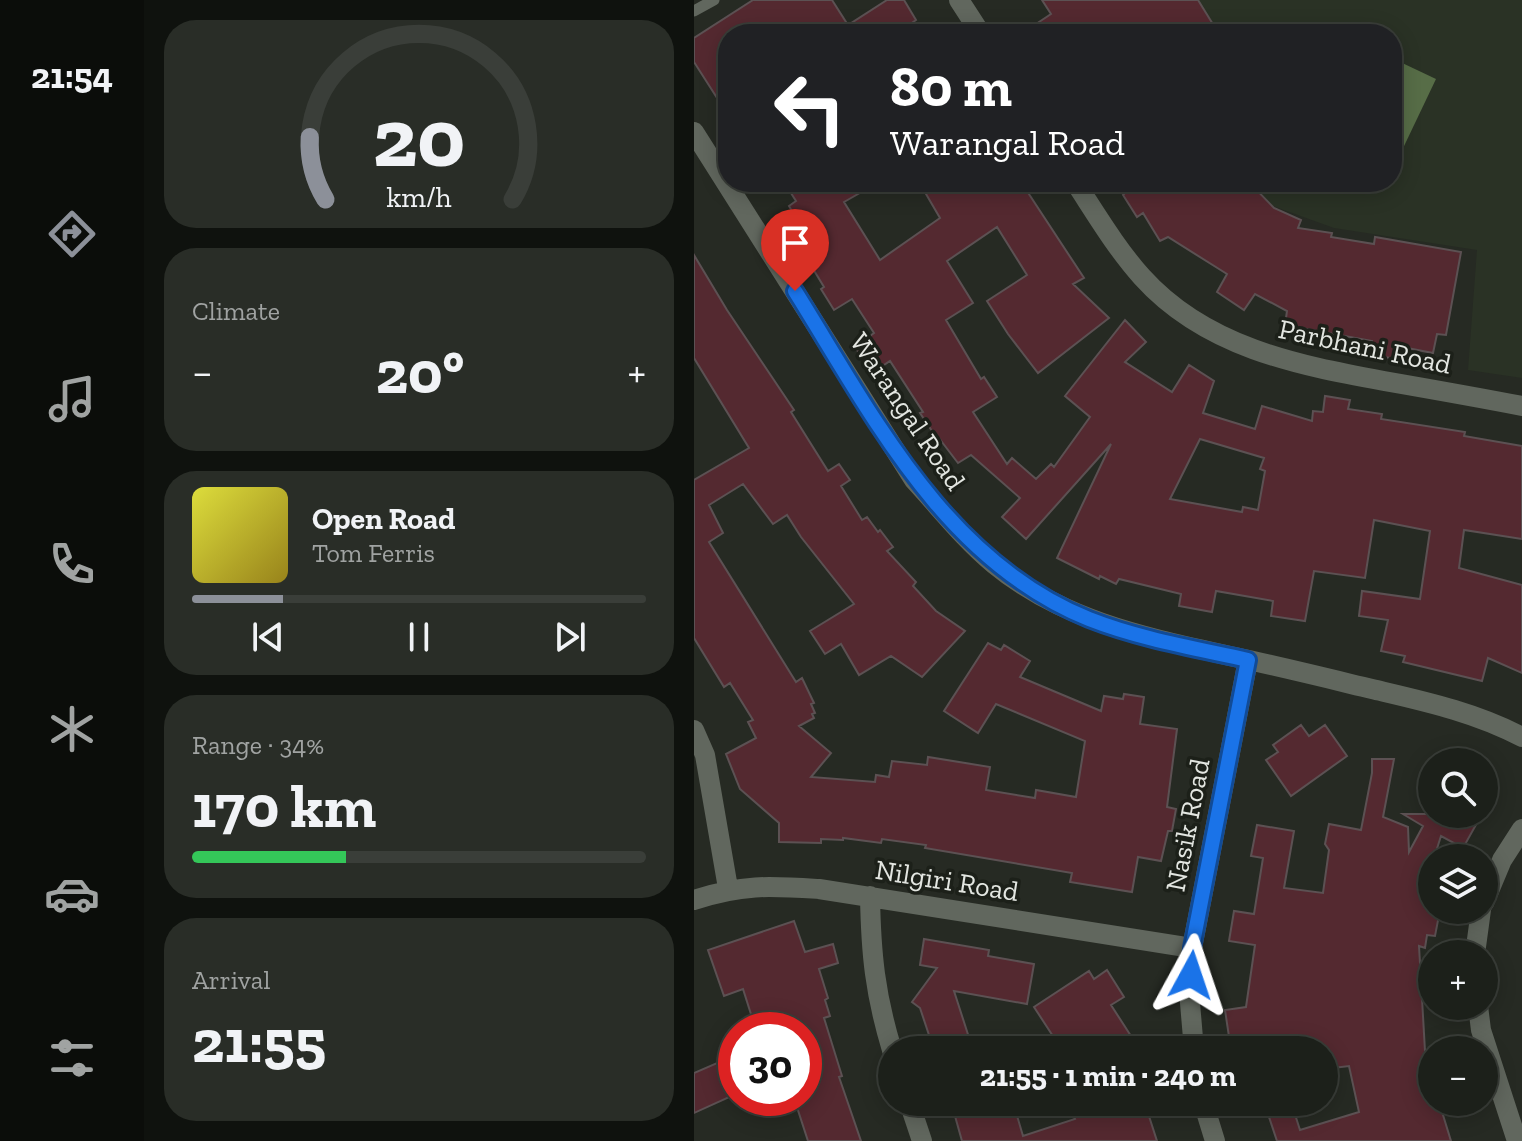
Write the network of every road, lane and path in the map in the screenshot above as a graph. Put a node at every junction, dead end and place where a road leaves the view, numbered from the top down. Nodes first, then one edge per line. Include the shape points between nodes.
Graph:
1 (714, 0) edge
2 (959, 0) edge
3 (694, 11) edge
4 (975, 24) edge
5 (696, 140) edge
6 (718, 174) edge
7 (729, 192) edge
8 (1081, 192) edge
9 (1522, 406) edge
10 (1248, 660) junction
11 (694, 730) edge
12 (1522, 737) edge
13 (1522, 829) edge
14 (1498, 870) edge
15 (728, 888) junction
16 (870, 896) junction
17 (694, 900) edge
18 (1192, 948) junction
19 (1480, 1020) edge
20 (887, 1036) edge
21 (1193, 1036) edge
22 (914, 1116) edge
23 (1207, 1116) edge
24 (922, 1141) edge
25 (1215, 1141) edge
26 (1517, 1141) edge

1 - 3 lane
2 - 4 street
5 - 6 street, Warangal Road
7 - 10 street, Warangal Road via 914,480 994,564 1086,618 1133,635
8 - 9 street, Parbhani Road via 1143,278 1211,332 1312,368
10 - 12 street, Warangal Road via 1458,710
10 - 18 street, Nasik Road
11 - 15 street via 705,755
13 - 14 street
15 - 16 street, Nilgiri Road via 769,886
15 - 17 street, Nilgiri Road
16 - 18 street, Nilgiri Road
16 - 20 street via 872,963
18 - 21 street, Nasik Road
19 - 26 street
22 - 24 street
23 - 25 street

